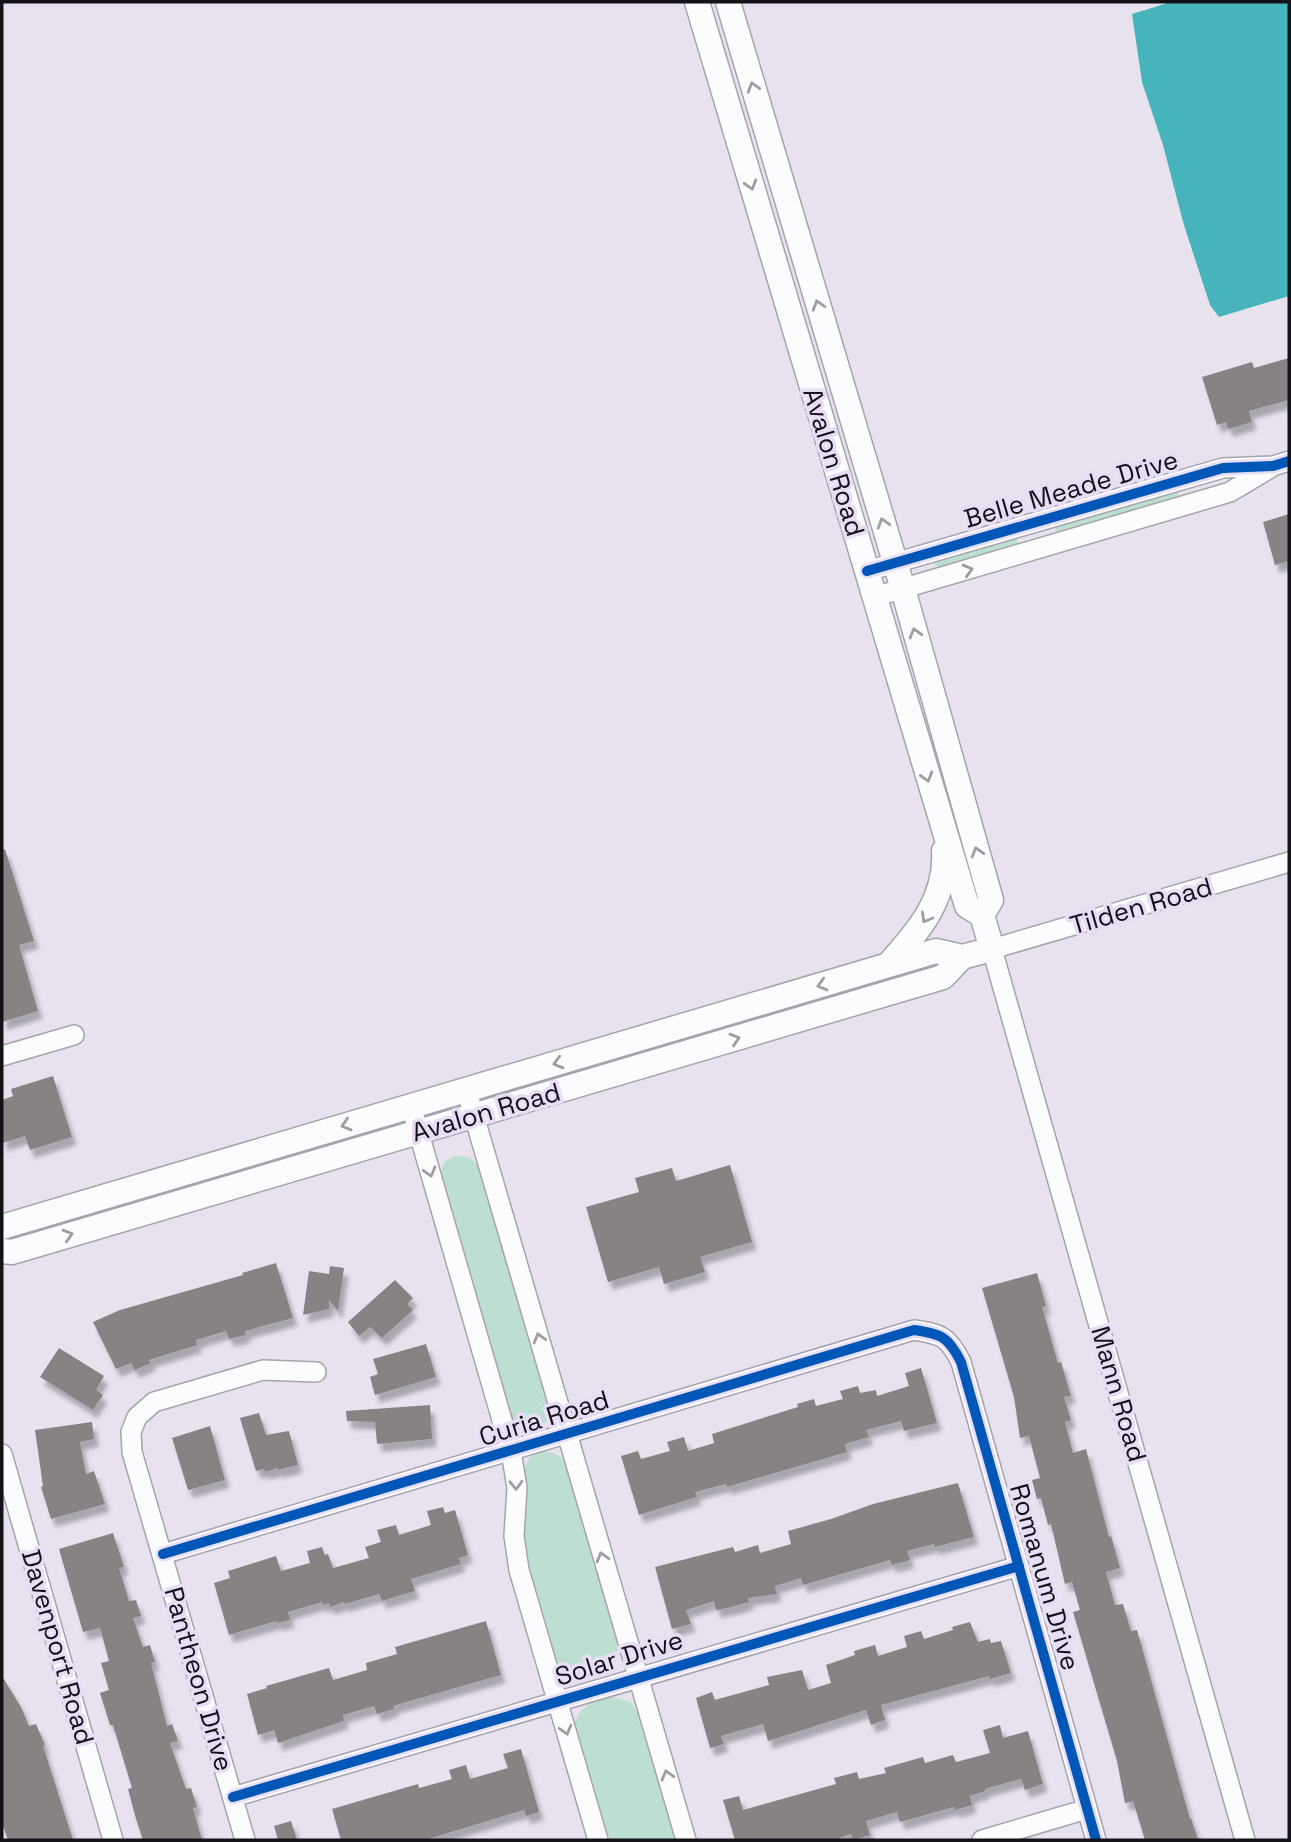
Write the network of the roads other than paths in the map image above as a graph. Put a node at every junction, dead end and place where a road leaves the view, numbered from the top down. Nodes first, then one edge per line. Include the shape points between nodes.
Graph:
1 (697, 2) edge
2 (728, 2) edge
3 (1281, 463) edge
4 (1191, 477) junction
5 (1198, 502) junction
6 (1034, 523) junction
7 (1041, 548) junction
8 (895, 563) junction
9 (867, 571) junction
10 (903, 589) junction
11 (874, 597) junction
12 (943, 830) junction
13 (1289, 862) edge
14 (982, 915) junction
15 (992, 949) junction
16 (962, 957) junction
17 (887, 966) junction
18 (74, 1035) dead end
19 (2, 1056) edge
20 (467, 1090) junction
21 (411, 1106) junction
22 (474, 1116) junction
23 (418, 1132) junction
24 (2, 1227) edge
25 (2, 1251) edge
26 (938, 1334) joint
27 (316, 1372) dead end
28 (566, 1435) junction
29 (511, 1451) junction
30 (2, 1454) edge
31 (163, 1554) junction
32 (1019, 1566) junction
33 (637, 1676) junction
34 (558, 1701) junction
35 (233, 1797) junction
36 (1087, 1809) junction
37 (113, 1840) edge
38 (245, 1840) edge
39 (598, 1840) edge
40 (686, 1840) edge
41 (982, 1840) edge
42 (1096, 1840) edge
43 (1245, 1840) edge

1 -> 9 main road, Avalon Road
8 -> 2 main road, Avalon Road
3 - 4 street, Belle Meade Drive via 1223,468
3 - 5 street, Belle Meade Drive via 1230,492
4 - 5 street
4 - 6 street, Belle Meade Drive
5 - 7 street, Belle Meade Drive
6 - 7 street
6 - 8 street, Belle Meade Drive
10 -> 7 street, Belle Meade Drive
8 - 9 street, Belle Meade Drive
8 - 10 main road, Avalon Road
9 - 11 main road, Avalon Road
10 - 11 street, Belle Meade Drive
14 -> 10 main road, Avalon Road via 991,900
11 -> 12 main road, Avalon Road
12 - 14 main road, Avalon Road via 967,906
12 -> 17 main road via 946,868 936,901 921,927
13 - 15 street, Tilden Road
14 - 15 main road, Avalon Road
15 - 16 main road, Avalon Road
15 - 43 street, Mann Road
16 - 17 main road, Avalon Road via 936,951
22 -> 16 main road, Avalon Road via 943,977
17 -> 20 main road, Avalon Road
18 - 19 street
20 - 21 main road, Avalon Road
20 - 22 street
21 - 23 street
21 -> 24 main road, Avalon Road
22 - 23 main road, Avalon Road
28 -> 22 street
25 -> 23 main road, Avalon Road via 12,1252
23 -> 29 street
26 - 28 street, Curia Road via 914,1330
26 - 32 street, Romanum Drive via 951,1343 961,1362
27 - 31 street, Pantheon Drive via 263,1370 154,1402 137,1417 131,1432 132,1452
28 - 29 street, Curia Road
33 -> 28 street
29 - 31 street, Curia Road
29 -> 34 street via 517,1488 514,1536 519,1570
30 - 37 street, Davenport Road
31 - 35 street, Pantheon Drive
32 - 33 street, Solar Drive
32 - 36 street, Romanum Drive
33 - 34 street, Solar Drive
40 -> 33 street
34 - 35 street, Solar Drive
34 -> 39 street
35 - 38 street, Pantheon Drive
36 - 41 street
36 - 42 street, Romanum Drive

